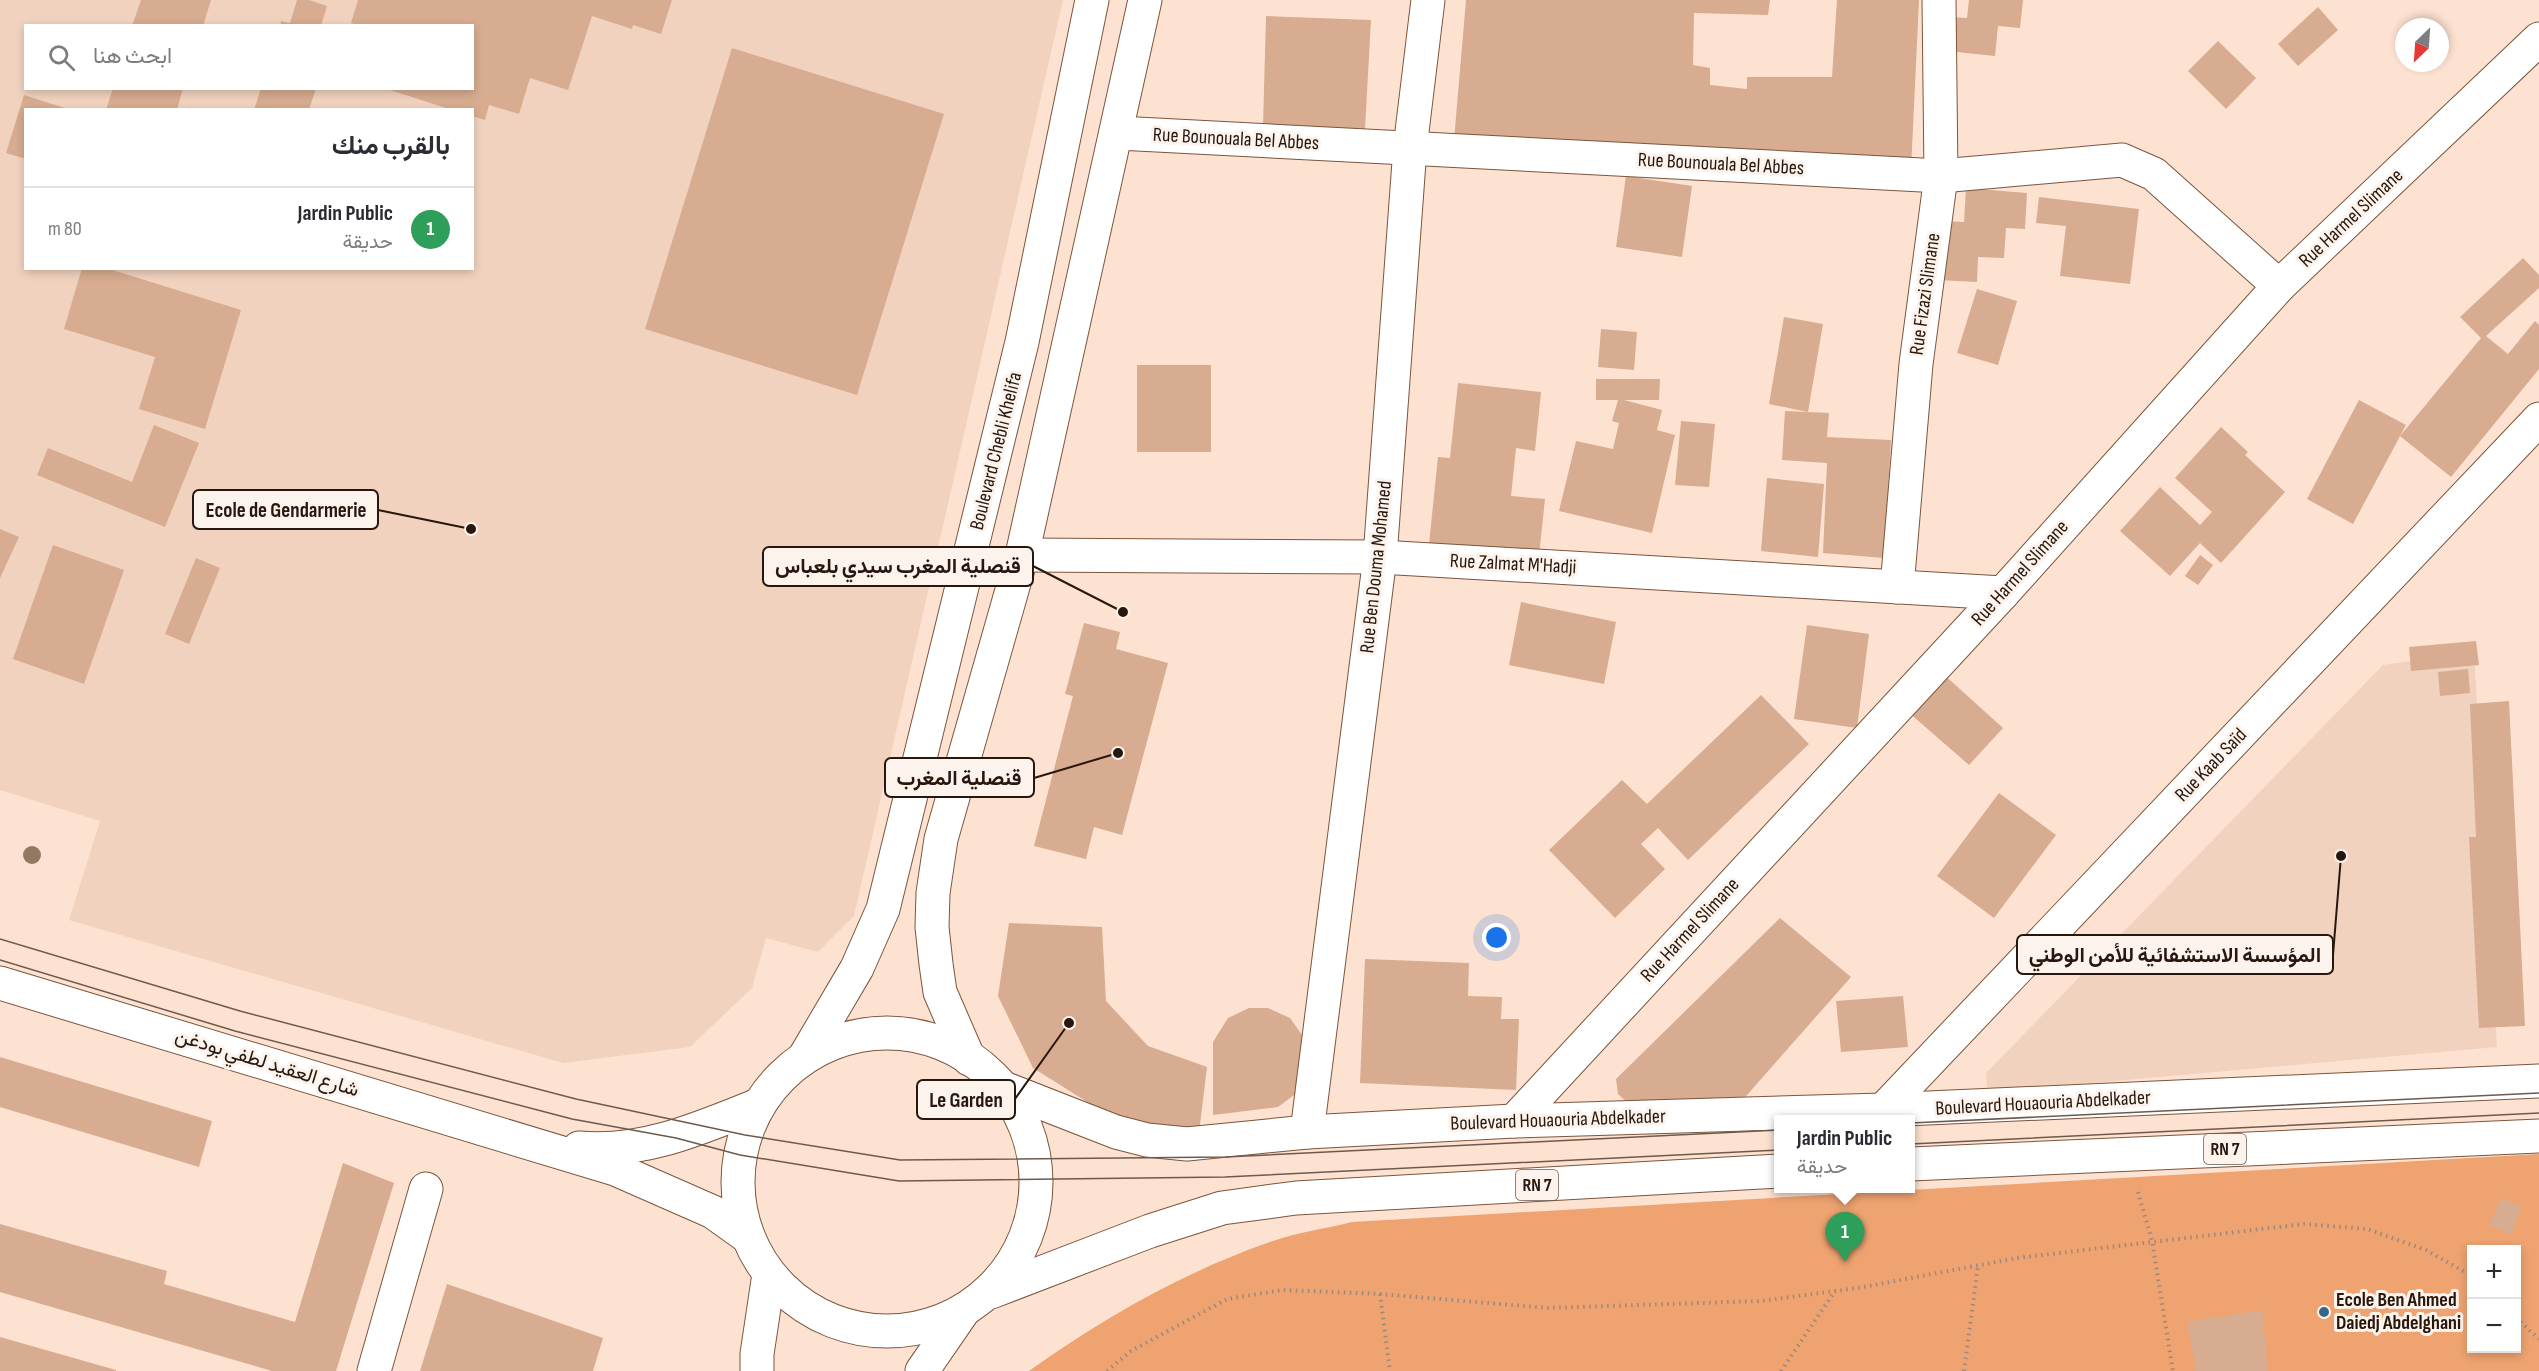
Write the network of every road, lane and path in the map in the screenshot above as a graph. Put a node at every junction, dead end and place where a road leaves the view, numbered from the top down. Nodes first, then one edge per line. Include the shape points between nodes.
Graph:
1 (1092, 0) edge
2 (1145, 0) edge
3 (1428, 0) edge
4 (1939, 0) edge
5 (2539, 39) edge
6 (1118, 133) junction
7 (1410, 148) junction
8 (1941, 176) junction
9 (2279, 286) junction
10 (2539, 419) edge
11 (1022, 555) junction
12 (1380, 557) junction
13 (1898, 587) junction
14 (2003, 593) junction
15 (0, 983) edge
16 (804, 1058) junction
17 (969, 1059) junction
18 (2539, 1081) edge
19 (1001, 1087) junction
20 (758, 1106) junction
21 (1883, 1110) junction
22 (1514, 1120) junction
23 (1307, 1132) junction
24 (2539, 1136) edge
25 (535, 1143) junction
26 (2127, 1154) junction
27 (1915, 1164) edge
28 (1774, 1171) edge
29 (426, 1189) dead end
30 (748, 1237) junction
31 (2152, 1241) junction
32 (1978, 1266) junction
33 (2467, 1273) edge
34 (769, 1274) junction
35 (1835, 1291) junction
36 (1380, 1294) junction
37 (975, 1302) junction
38 (2521, 1322) edge
39 (2539, 1338) edge
40 (374, 1371) edge
41 (757, 1371) edge
42 (922, 1371) edge
43 (1107, 1371) edge
44 (1390, 1371) edge
45 (1781, 1371) edge
46 (1964, 1371) edge
47 (2173, 1371) edge

1 - 16 street, Boulevard Chebli Khelifa via 1022,342 883,909 857,968
2 - 6 street
3 - 7 street, Rue Ben Douma Mohamed
4 - 8 street, Rue Fizazi Slimane
5 - 9 street, Rue Harmel Slimane
6 - 7 street, Rue Bounouala Bel Abbes
6 - 11 street
7 - 8 street, Rue Bounouala Bel Abbes
7 - 12 street, Rue Ben Douma Mohamed
8 - 9 street, Rue Bounouala Bel Abbes via 2122,160 2138,165 2154,174
8 - 13 street, Rue Fizazi Slimane via 1916,364
9 - 14 street, Rue Harmel Slimane
10 - 21 street, Rue Kaab Saïd
11 - 12 street, Rue Zalmat M'Hadji
11 - 17 street via 941,838 933,893 932,927 940,992
12 - 13 street, Rue Zalmat M'Hadji
12 - 23 street, Rue Ben Douma Mohamed
13 - 14 street, Rue Zalmat M'Hadji
14 - 22 street, Rue Harmel Slimane
15 - 25 street, شارع العقيد لطفي بودغن
16 - 17 street via 835,1042 869,1034 893,1034 938,1043
16 - 20 street via 779,1079
17 - 19 street
18 - 21 street, Boulevard Houaouria Abdelkader
19 - 23 street, Boulevard Houaouria Abdelkader via 1116,1132 1148,1140 1187,1144
19 - 37 street via 1028,1133 1035,1168 1035,1199 1024,1241 1009,1270
20 - 25 street via 665,1140 584,1148
20 - 30 street via 740,1155 738,1197
21 - 22 street, Boulevard Houaouria Abdelkader
22 - 23 street, Boulevard Houaouria Abdelkader
24 - 26 street, RN 7
25 - 30 street via 672,1192 713,1212
26 - 27 street, RN 7
26 - 31 path
28 - 37 street, RN 7 via 1296,1198 1222,1208 1150,1230
29 - 40 street
30 - 34 street
31 - 32 path
31 - 33 path via 2304,1224 2367,1229 2426,1250
31 - 47 path
32 - 35 path
32 - 46 path
34 - 37 street via 800,1304 838,1323 880,1332 924,1327
34 - 41 street
35 - 36 path via 1761,1301 1548,1308
35 - 45 path
36 - 43 path via 1282,1290 1227,1299 1131,1351
36 - 44 path
37 - 42 street
38 - 39 path

